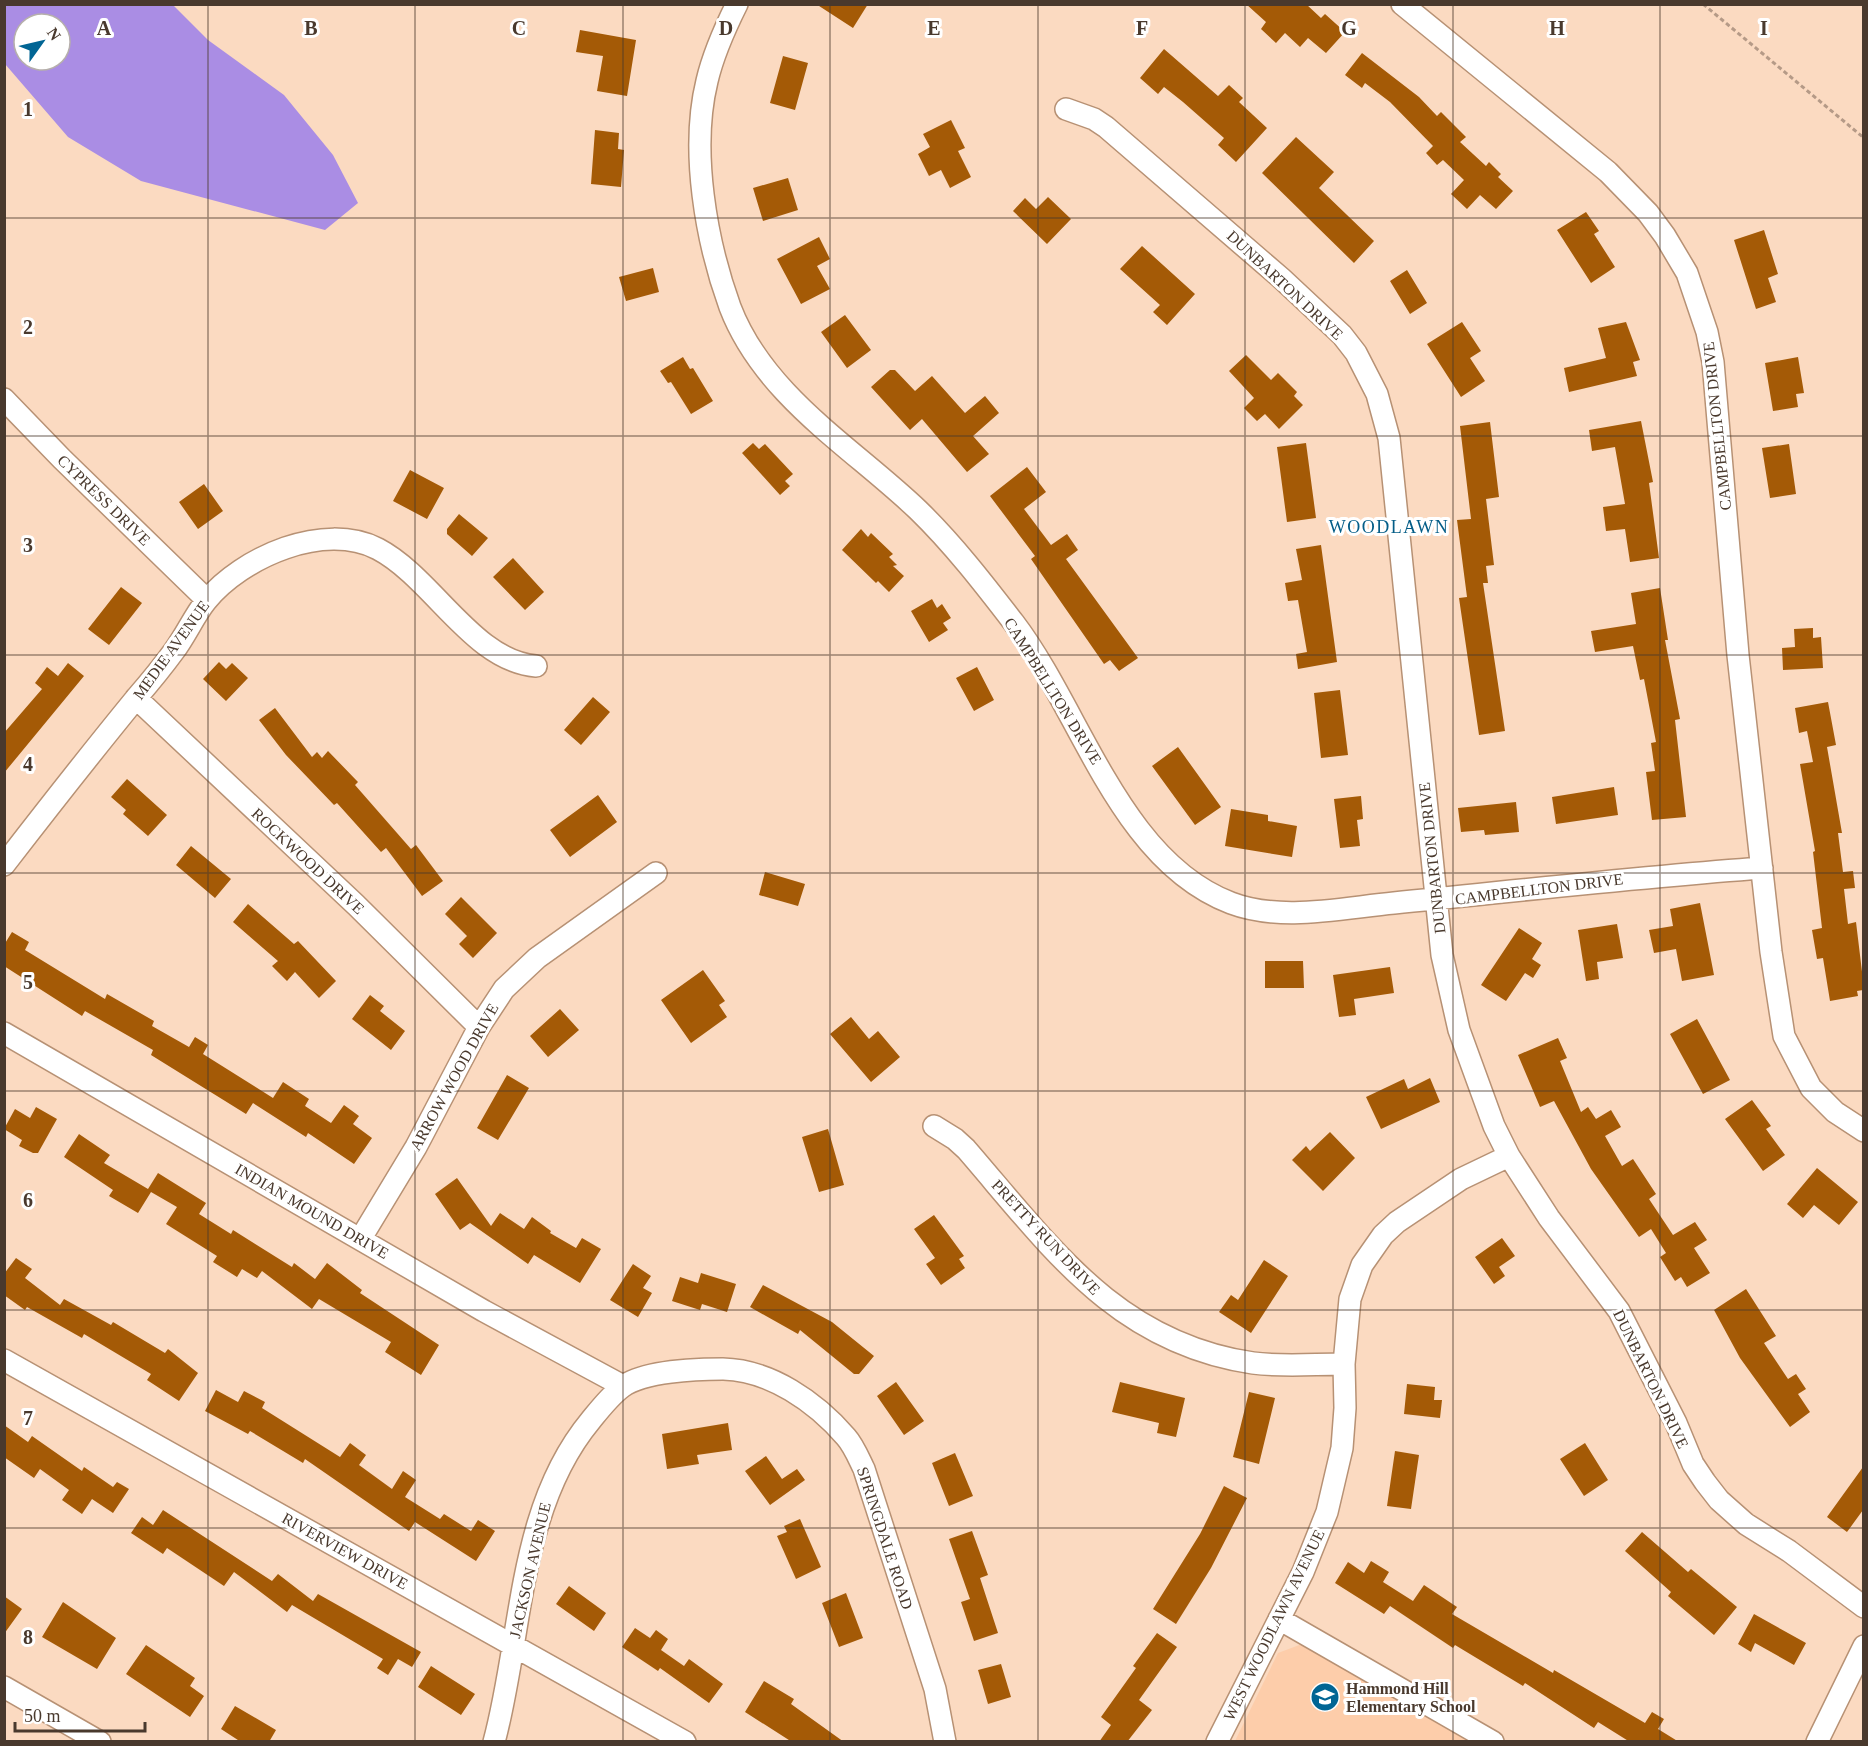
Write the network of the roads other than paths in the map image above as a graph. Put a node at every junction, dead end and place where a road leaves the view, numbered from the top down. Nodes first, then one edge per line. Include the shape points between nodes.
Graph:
1 (737, 4) edge
2 (1402, 4) edge
3 (1066, 110) dead end
4 (4, 399) edge
5 (207, 600) junction
6 (536, 666) dead end
7 (136, 698) junction
8 (4, 865) edge
9 (1762, 868) junction
10 (656, 873) dead end
11 (1435, 901) junction
12 (479, 1027) junction
13 (4, 1033) edge
14 (934, 1126) dead end
15 (1863, 1131) edge
16 (1509, 1156) junction
17 (361, 1238) junction
18 (4, 1360) edge
19 (1344, 1364) junction
20 (623, 1386) junction
21 (1863, 1607) edge
22 (1279, 1618) junction
23 (512, 1644) junction
24 (1863, 1646) edge
25 (4, 1687) edge
26 (100, 1742) edge
27 (494, 1742) edge
28 (685, 1742) edge
29 (945, 1742) edge
30 (1217, 1742) edge
31 (1493, 1742) edge
32 (1817, 1742) edge

1 - 11 street, CAMPBELLTON DRIVE via 713,59 703,103 703,195 710,243 732,310 776,381 919,511 970,569 1017,627 1134,823 1177,873 1194,886 1236,906 1281,913
2 - 9 street, CAMPBELLTON DRIVE via 1629,192 1665,236 1687,273 1707,332 1715,382 1738,655
3 - 11 street, DUNBARTON DRIVE via 1106,127 1281,278 1342,335 1367,373 1389,438
4 - 5 street, CYPRESS DRIVE
5 - 6 street, MEDIE AVENUE via 250,566 287,545 326,540 365,545 378,549 417,577 500,657
5 - 7 street, MEDIE AVENUE via 175,650
7 - 8 street, MEDIE AVENUE
7 - 12 street, ROCKWOOD DRIVE
9 - 11 street, CAMPBELLTON DRIVE via 1622,879
9 - 15 street, CAMPBELLTON DRIVE via 1784,1036 1811,1088 1835,1112
10 - 12 street, ARROW WOOD DRIVE via 520,972
11 - 16 street, DUNBARTON DRIVE via 1459,1030 1481,1096
12 - 17 street, ARROW WOOD DRIVE via 416,1147
13 - 17 street, INDIAN MOUND DRIVE
14 - 19 street, PRETTY RUN DRIVE via 966,1149 1079,1276 1153,1332 1198,1350 1253,1363
16 - 19 street, WEST WOODLAWN AVENUE via 1461,1179 1397,1222 1372,1249 1350,1299
16 - 21 street, DUNBARTON DRIVE via 1549,1218 1619,1311 1688,1454 1719,1500 1746,1524
17 - 20 street, INDIAN MOUND DRIVE via 484,1311
18 - 23 street, RIVERVIEW DRIVE
19 - 22 street, WEST WOODLAWN AVENUE via 1346,1408 1336,1480 1316,1542
20 - 23 street, JACKSON AVENUE via 584,1428 556,1472 540,1517
20 - 29 street, SPRINGDALE ROAD via 684,1370 744,1370 769,1378 800,1397 848,1438 864,1469 935,1689
22 - 30 street, WEST WOODLAWN AVENUE
22 - 31 street
23 - 27 street, JACKSON AVENUE
23 - 28 street, RIVERVIEW DRIVE
24 - 32 street
25 - 26 street

